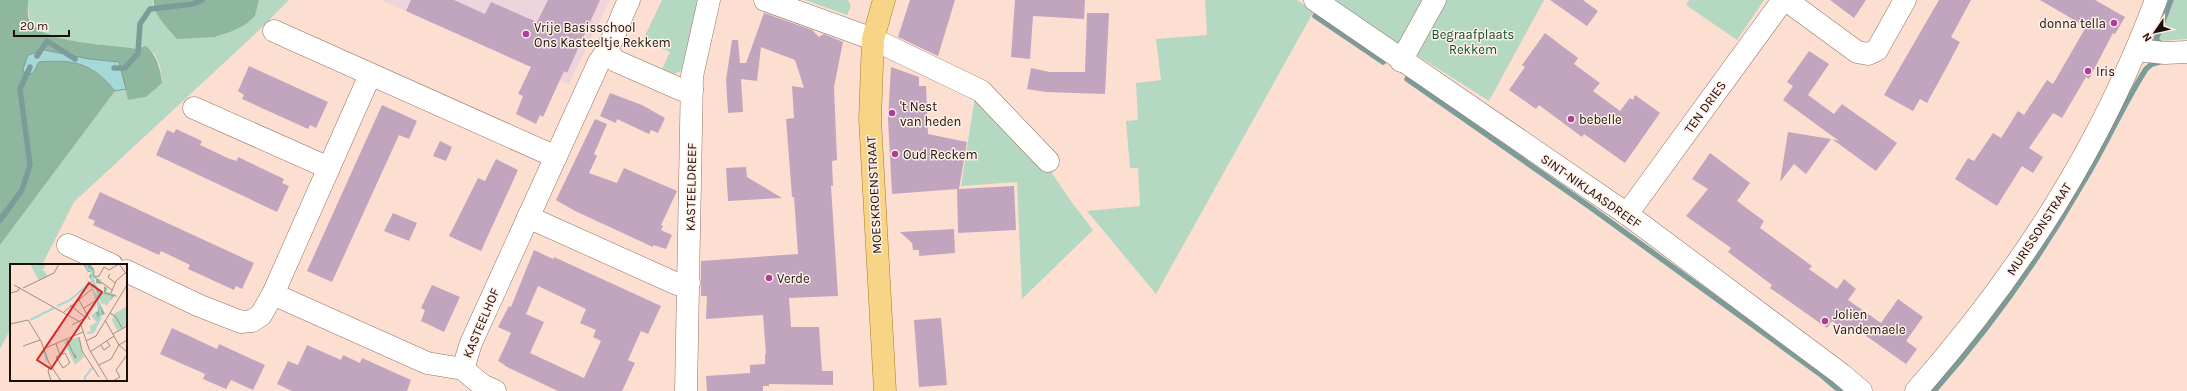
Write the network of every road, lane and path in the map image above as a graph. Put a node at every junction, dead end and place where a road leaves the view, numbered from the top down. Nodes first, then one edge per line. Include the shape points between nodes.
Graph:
1 (629, 0) edge
2 (709, 0) edge
3 (765, 0) edge
4 (884, 0) edge
5 (1314, 0) edge
6 (1435, 0) edge
7 (1784, 0) edge
8 (1905, 0) edge
9 (2156, 0) edge
10 (274, 31) dead end
11 (869, 37) junction
12 (2137, 50) junction
13 (2187, 52) edge
14 (607, 53) junction
15 (1401, 61) junction
16 (370, 75) junction
17 (692, 90) junction
18 (194, 108) dead end
19 (556, 157) junction
20 (1048, 161) dead end
21 (329, 168) junction
22 (1627, 214) junction
23 (528, 217) junction
24 (68, 244) dead end
25 (110, 264) edge
26 (127, 271) edge
27 (688, 283) junction
28 (273, 294) junction
29 (463, 369) junction
30 (495, 391) edge
31 (686, 391) edge
32 (885, 391) edge
33 (1860, 391) edge
34 (1916, 391) edge

1 - 14 street
2 - 17 street, KASTEELDREEF via 692,76
3 - 11 street
4 - 11 main road, MOESKROENSTRAAT
5 - 15 street, SINT-NIKLAASDREEF
6 - 15 street
7 - 8 street, TEN DRIES via 1857,52 1868,54 1877,50
7 - 22 street, TEN DRIES
9 - 12 street, MURISSONSTRAAT
10 - 16 street
11 - 20 street via 981,91
11 - 32 main road, MOESKROENSTRAAT via 870,119
12 - 13 street
12 - 34 street, MURISSONSTRAAT via 2107,115 2055,207 1998,292
14 - 17 street via 616,61 682,90
14 - 19 street, KASTEELHOF via 599,62
15 - 22 street, SINT-NIKLAASDREEF
16 - 19 street
16 - 21 street
17 - 27 street, KASTEELDREEF
18 - 21 street
19 - 23 street, KASTEELHOF
21 - 28 street
22 - 33 street, SINT-NIKLAASDREEF via 1841,374
23 - 27 street via 677,284
23 - 29 street, KASTEELHOF via 471,343
24 - 25 street
26 - 28 street via 241,322 252,321 261,315
27 - 31 street, KASTEELDREEF
28 - 29 street, KASTEELHOF via 427,363
29 - 30 street via 482,385

